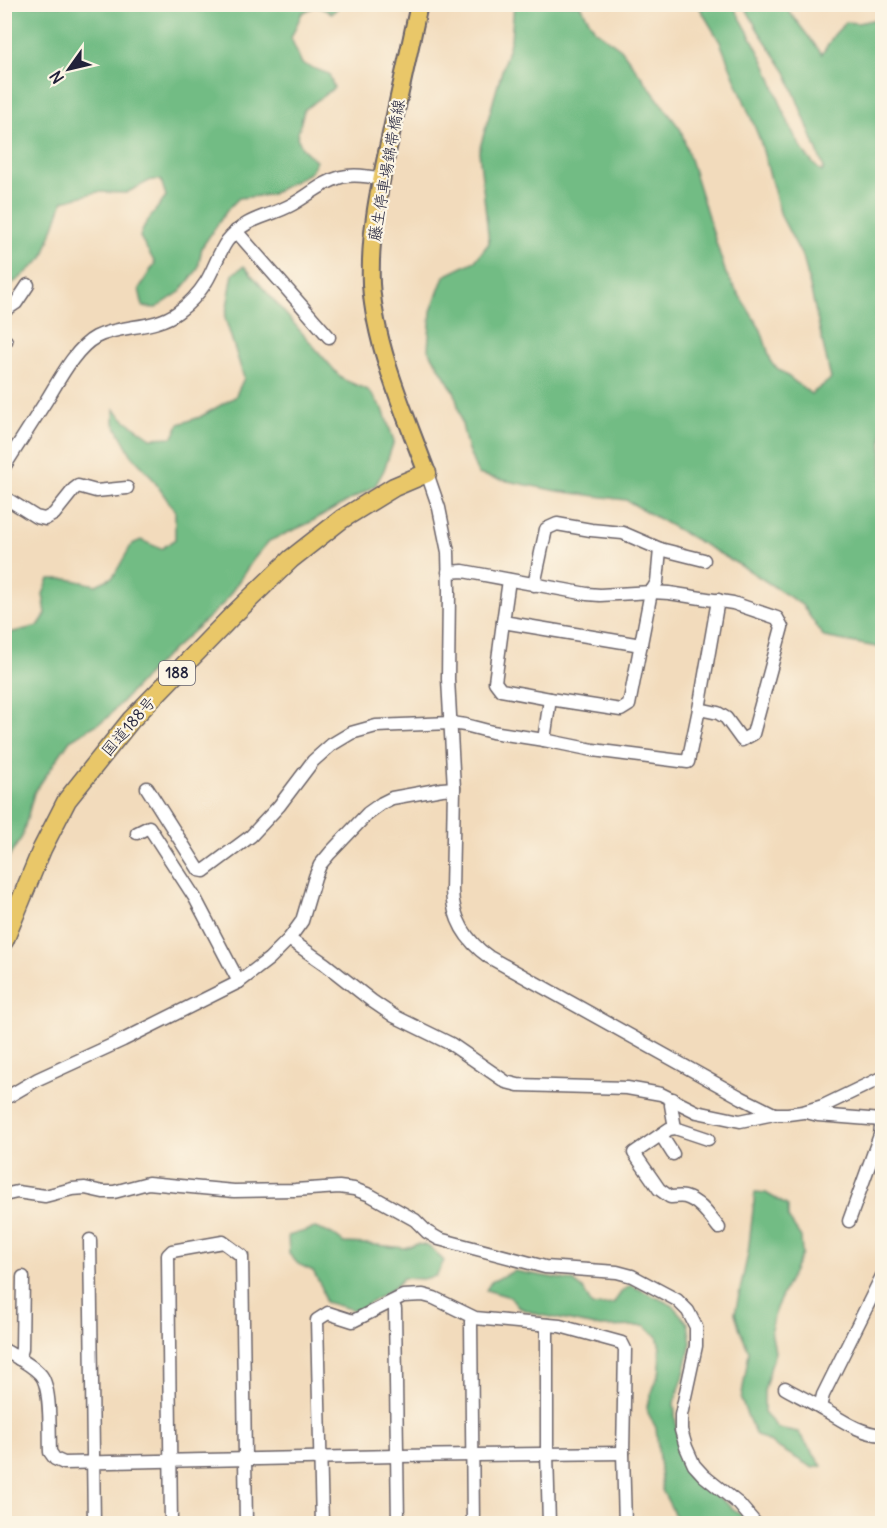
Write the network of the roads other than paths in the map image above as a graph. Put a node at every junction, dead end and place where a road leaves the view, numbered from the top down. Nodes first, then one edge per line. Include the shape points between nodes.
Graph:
1 (419, 4) edge
2 (381, 178) junction
3 (236, 231) junction
4 (28, 285) dead end
5 (4, 311) edge
6 (329, 337) dead end
7 (4, 467) edge
8 (427, 472) junction
9 (127, 488) dead end
10 (4, 497) edge
11 (660, 549) junction
12 (704, 560) dead end
13 (448, 572) junction
14 (508, 580) junction
15 (534, 585) junction
16 (651, 592) junction
17 (718, 600) junction
18 (503, 622) junction
19 (641, 645) junction
20 (550, 699) junction
21 (699, 709) junction
22 (451, 723) junction
23 (544, 740) junction
24 (147, 788) dead end
25 (454, 788) junction
26 (137, 833) dead end
27 (290, 939) junction
28 (4, 941) edge
29 (239, 982) junction
30 (882, 1078) edge
31 (4, 1099) edge
32 (673, 1099) junction
33 (803, 1112) junction
34 (774, 1114) junction
35 (675, 1128) junction
36 (661, 1135) junction
37 (708, 1139) dead end
38 (674, 1154) dead end
39 (4, 1195) edge
40 (849, 1221) dead end
41 (719, 1228) dead end
42 (90, 1240) dead end
43 (882, 1276) edge
44 (23, 1277) dead end
45 (392, 1302) junction
46 (472, 1317) junction
47 (547, 1325) junction
48 (4, 1350) edge
49 (19, 1359) junction
50 (785, 1388) dead end
51 (820, 1407) junction
52 (882, 1435) edge
53 (547, 1453) junction
54 (624, 1453) junction
55 (471, 1455) junction
56 (396, 1456) junction
57 (321, 1458) junction
58 (245, 1459) junction
59 (170, 1460) junction
60 (93, 1462) junction
61 (94, 1524) edge
62 (171, 1524) edge
63 (246, 1524) edge
64 (322, 1524) edge
65 (398, 1524) edge
66 (473, 1524) edge
67 (549, 1524) edge
68 (626, 1524) edge
69 (756, 1524) edge

1 - 2 main road, 藤生停車場錦帯橋線
2 - 3 street via 344,176 330,181
2 - 8 main road, 藤生停車場錦帯橋線 via 371,285 386,360
3 - 6 street
3 - 7 street via 225,243 207,282 177,313 159,322 95,337 80,350
4 - 5 street via 16,303
8 - 13 street via 439,508
8 - 28 highway, 国道188号 / 188 via 342,519 291,559 131,720 67,800
9 - 10 street via 96,491 78,486 45,519
11 - 12 street
11 - 15 street via 623,533 557,524 546,529
11 - 16 street via 657,582
13 - 14 street
13 - 22 street
14 - 15 street
14 - 18 street
15 - 16 street via 600,595
16 - 17 street
16 - 19 street
17 - 21 street
17 - 21 street via 777,618 782,627 753,734 742,740 726,718
18 - 19 street
18 - 20 street via 495,682 501,690
19 - 20 street via 629,705 621,710
20 - 23 street
21 - 23 street via 688,762
22 - 23 street
22 - 24 street via 376,726 351,733 313,761 251,836 204,871 199,870
22 - 25 street
25 - 27 street via 392,798 368,813 320,865 302,921
25 - 34 street via 452,902 459,924 472,943 510,968
26 - 29 street via 149,827 195,898
27 - 29 street
27 - 32 street via 394,1016 451,1044 506,1082 627,1088
29 - 31 street
30 - 33 street
32 - 34 street via 697,1112 740,1122
32 - 35 street
33 - 34 street
33 - 40 street via 882,1120
35 - 36 street
35 - 37 street
36 - 38 street
36 - 41 street via 634,1153 659,1189 670,1197 685,1197 698,1204
39 - 69 street via 17,1192 45,1196 85,1188 114,1192 148,1183 234,1191 339,1187 370,1195 415,1220 439,1239 545,1267 632,1276 688,1311 696,1327 696,1346 681,1415 686,1447 694,1466
42 - 60 street
43 - 51 street
44 - 49 street
45 - 46 street via 403,1296 434,1298
45 - 56 street
45 - 57 street via 353,1320 328,1312 318,1320
46 - 47 street
46 - 55 street
47 - 53 street
47 - 54 street via 622,1343
48 - 49 street
49 - 60 street via 44,1379 50,1452 55,1459 64,1463
50 - 51 street
51 - 52 street via 846,1424
53 - 54 street
53 - 55 street
53 - 67 street
54 - 68 street
55 - 56 street
55 - 66 street
56 - 57 street
56 - 65 street
57 - 58 street
57 - 64 street
58 - 59 street
58 - 59 street via 242,1256 223,1242 168,1255
58 - 63 street
59 - 60 street
59 - 62 street
60 - 61 street

